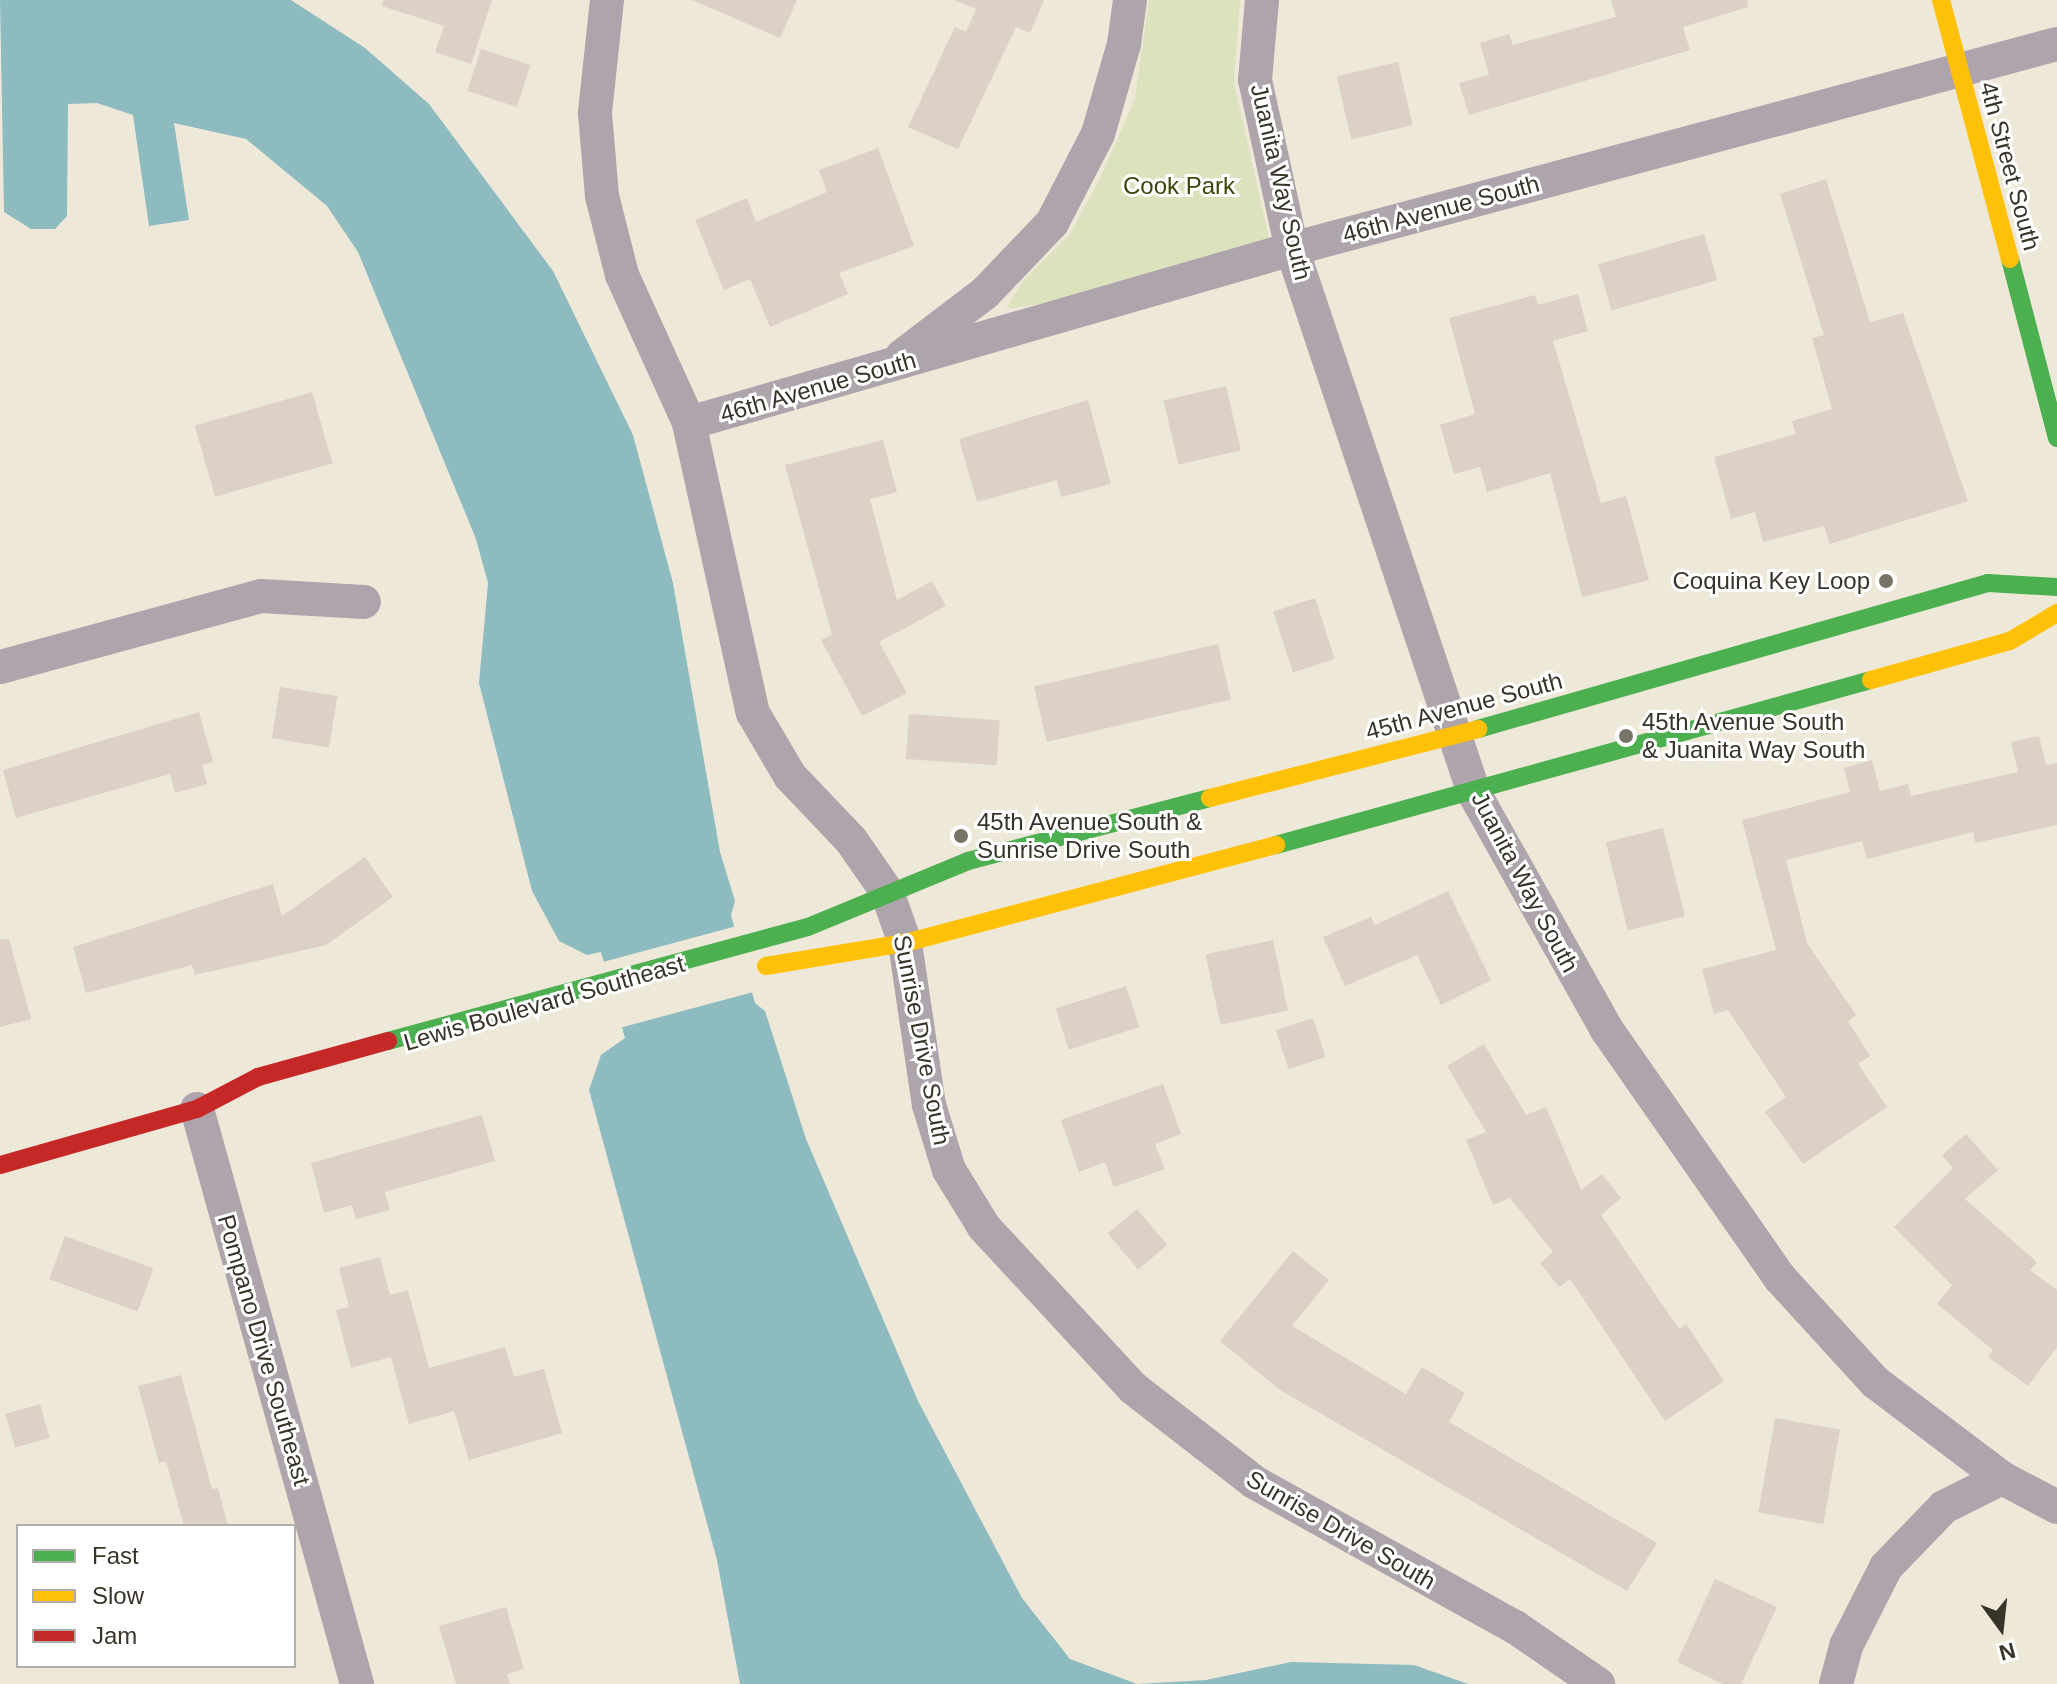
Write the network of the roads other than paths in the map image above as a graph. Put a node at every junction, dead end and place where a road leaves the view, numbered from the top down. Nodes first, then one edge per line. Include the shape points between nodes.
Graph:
1 (607, 0) edge
2 (1130, 0) edge
3 (1262, 0) edge
4 (1941, 0) edge
5 (2057, 44) edge
6 (1960, 70) junction
7 (1292, 249) junction
8 (883, 370) junction
9 (2053, 413) edge
10 (689, 423) junction
11 (2057, 438) edge
12 (2057, 587) edge
13 (364, 602) dead end
14 (2057, 613) edge
15 (0, 667) edge
16 (1459, 734) junction
17 (1474, 793) junction
18 (887, 892) junction
19 (905, 943) junction
20 (749, 971) dead end
21 (249, 1107) dead end
22 (197, 1109) junction
23 (0, 1165) edge
24 (2002, 1478) junction
25 (2057, 1507) edge
26 (357, 1684) edge
27 (1598, 1684) edge
28 (1836, 1684) edge

1 - 10 street, Sunrise Drive South via 595,113 602,196 622,275
2 - 8 street via 1124,44 1098,134 1052,223 985,293
3 - 7 street, Juanita Way South via 1255,80
4 - 6 street, 4th Street South
5 - 6 street, 46th Avenue South
6 - 7 street, 46th Avenue South
6 - 9 street, 4th Street South
7 - 8 street, 46th Avenue South
7 - 16 street, Juanita Way South
8 - 10 street, 46th Avenue South
9 - 11 street, 4th Street South
10 - 18 street, Sunrise Drive South via 753,713 790,776 851,840
12 - 16 street, 45th Avenue South via 1988,583
13 - 15 street via 261,596
14 - 17 street via 2010,641
16 - 17 street, Juanita Way South
16 - 18 street, 45th Avenue South via 968,861
17 - 19 street
17 - 24 street, Juanita Way South via 1607,1030 1780,1278 1875,1382
18 - 19 street, Sunrise Drive South
18 - 22 street, Lewis Boulevard Southeast via 808,927 258,1077
19 - 20 street via 796,958
19 - 27 street, Sunrise Drive South via 929,1105 949,1170 984,1227 1060,1316 1133,1388 1254,1482 1515,1627
21 - 22 street, Lewis Boulevard Southeast
22 - 23 street, Lewis Boulevard Southeast
22 - 26 street, Pompano Drive Southeast
24 - 25 street, Juanita Way South
24 - 28 street via 1944,1507 1886,1567 1846,1646

